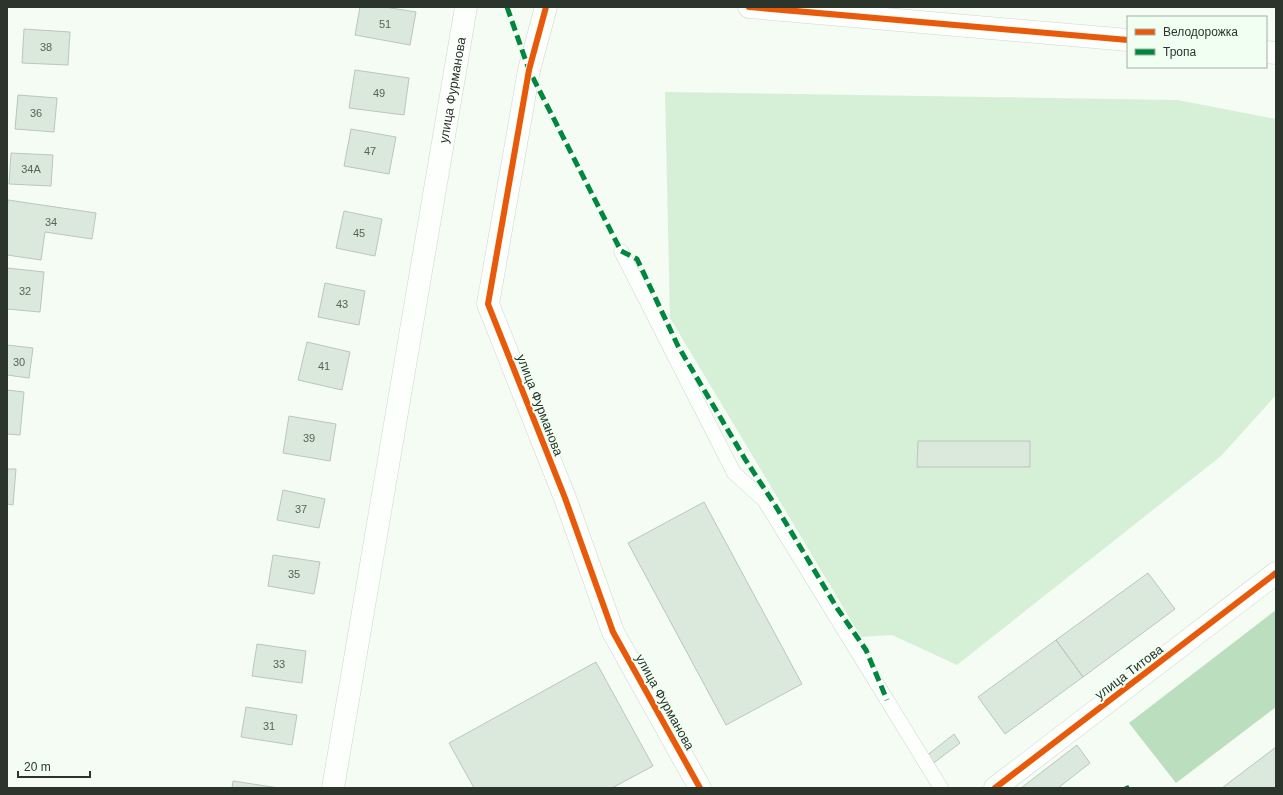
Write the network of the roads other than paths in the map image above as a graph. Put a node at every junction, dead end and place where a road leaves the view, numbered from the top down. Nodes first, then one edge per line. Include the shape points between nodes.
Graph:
1 (466, 7) edge
2 (546, 7) edge
3 (750, 7) edge
4 (1127, 40) edge
5 (621, 251) dead end
6 (1276, 573) edge
7 (333, 788) edge
8 (700, 788) edge
9 (941, 788) edge
10 (995, 788) edge

1 - 7 street, улица Фурманова
2 - 8 street, улица Фурманова via 529,70 488,304 565,498 613,632
3 - 4 street
5 - 9 lane via 734,473 764,500
6 - 10 street, улица Титова

